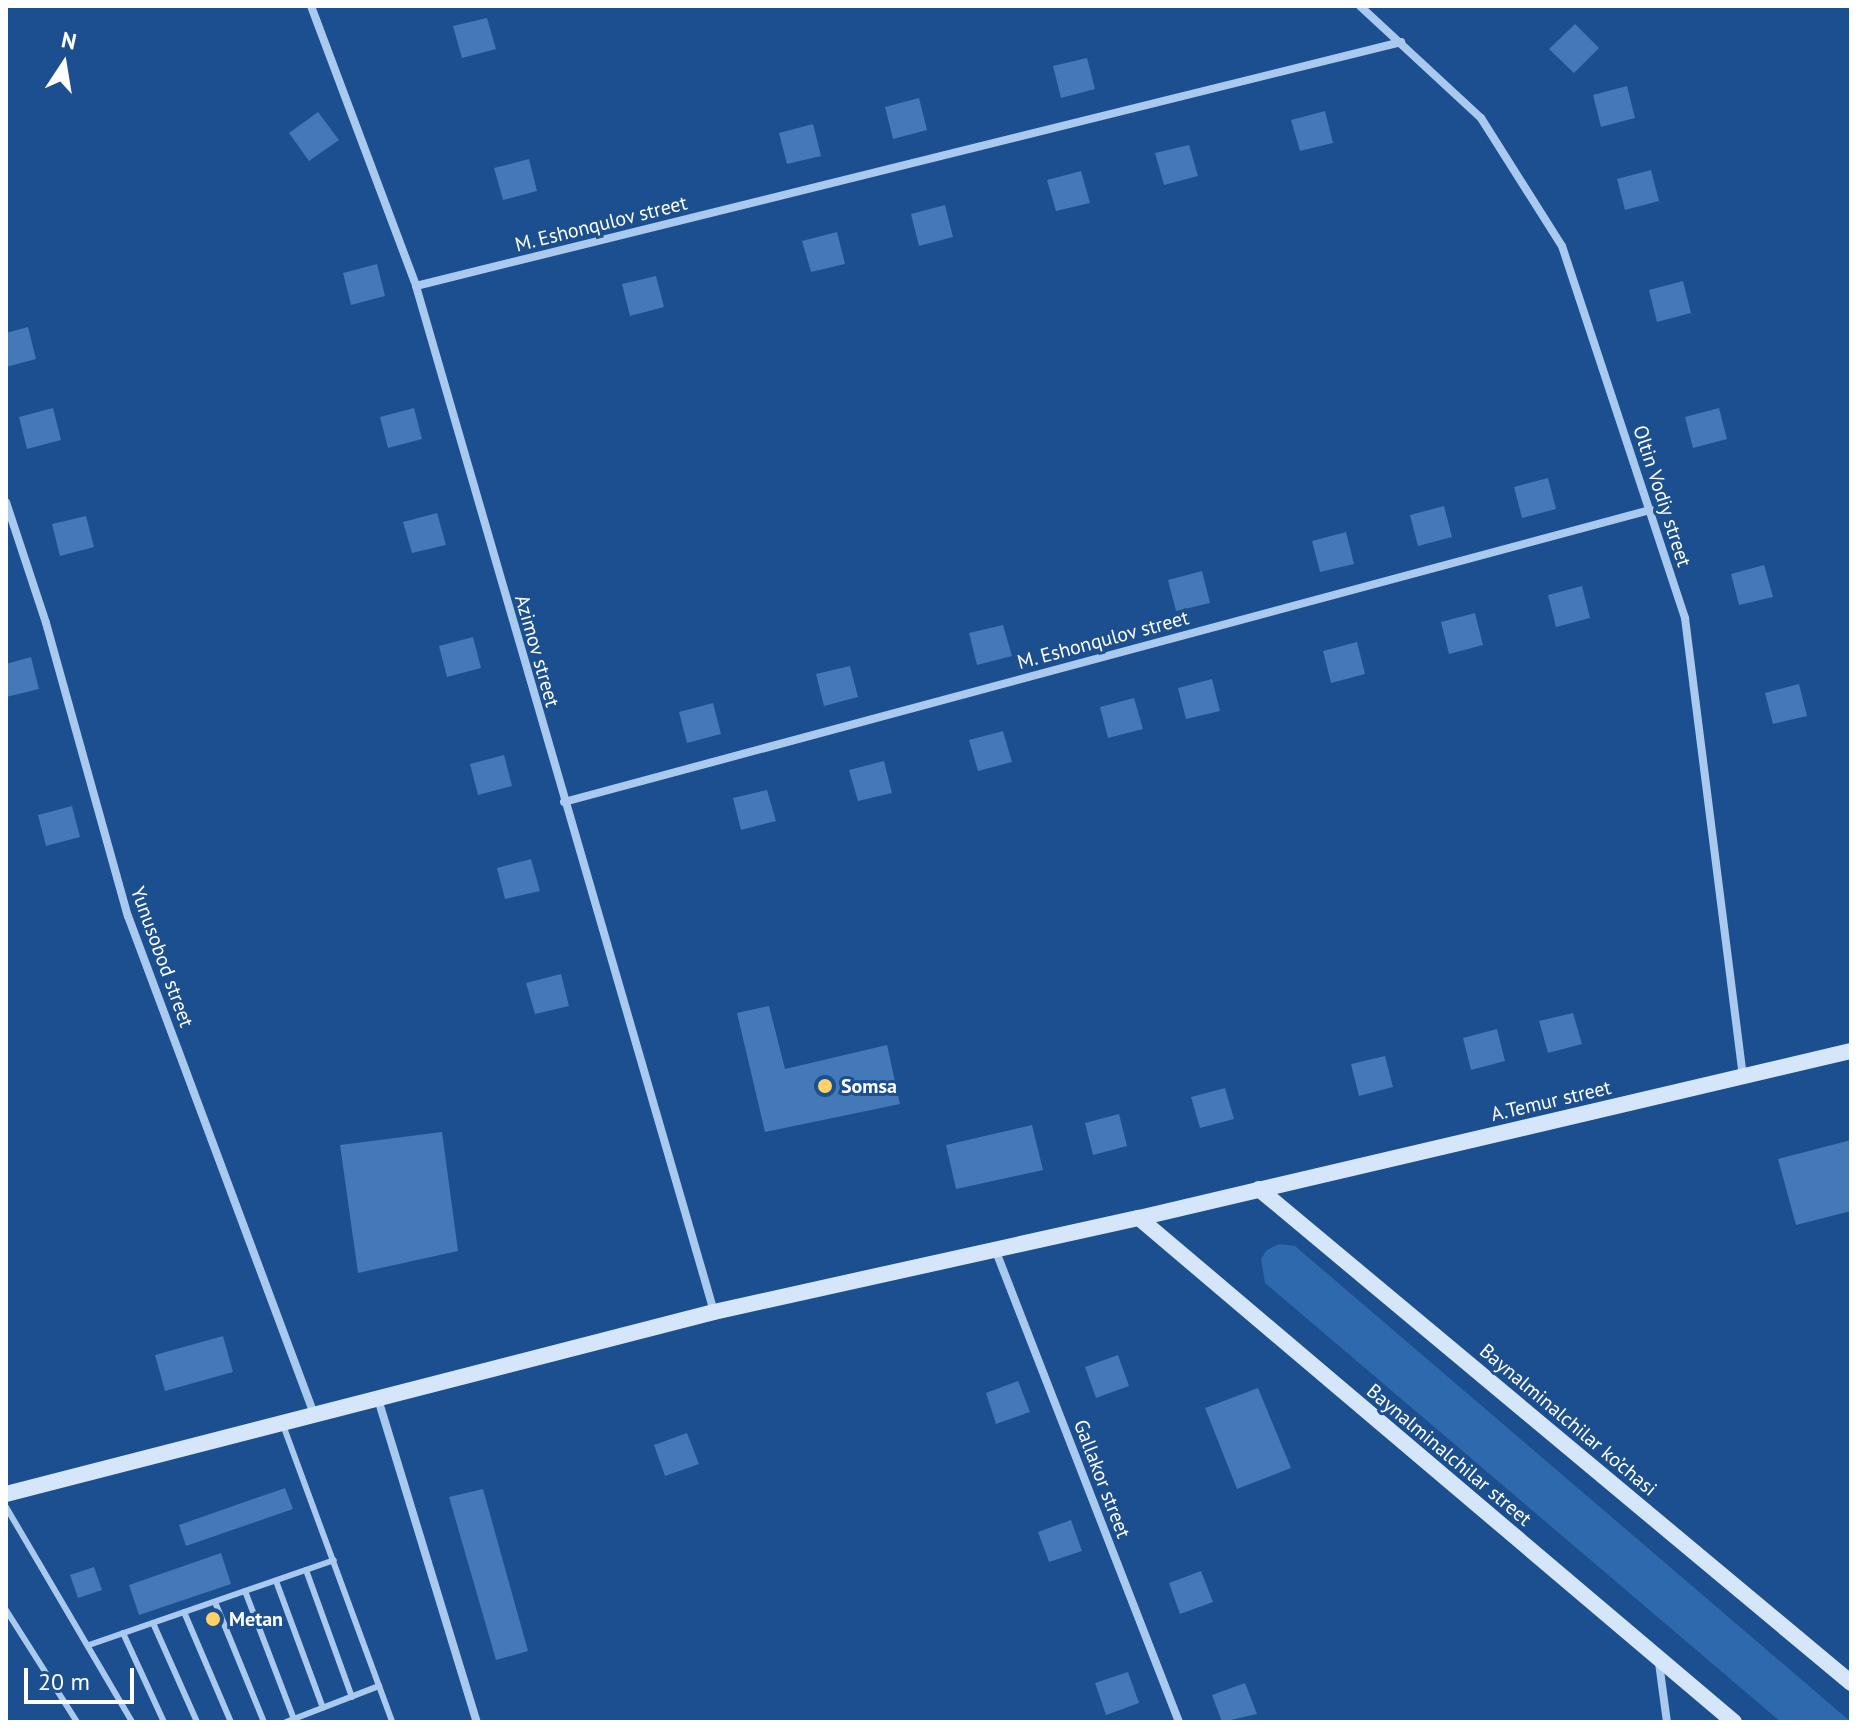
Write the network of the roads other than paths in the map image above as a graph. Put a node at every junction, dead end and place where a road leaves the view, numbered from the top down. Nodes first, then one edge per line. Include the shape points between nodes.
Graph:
1 (311, 6) edge
2 (1360, 6) edge
3 (1401, 42) junction
4 (416, 286) junction
5 (6, 502) edge
6 (1650, 510) junction
7 (564, 802) junction
8 (1851, 1051) edge
9 (1743, 1077) junction
10 (1259, 1189) junction
11 (1139, 1218) junction
12 (995, 1248) junction
13 (714, 1312) junction
14 (378, 1399) junction
15 (315, 1415) junction
16 (282, 1421) junction
17 (6, 1494) edge
18 (6, 1507) edge
19 (334, 1560) junction
20 (306, 1570) junction
21 (276, 1581) junction
22 (245, 1591) junction
23 (215, 1602) junction
24 (6, 1610) edge
25 (184, 1612) junction
26 (153, 1623) junction
27 (123, 1633) junction
28 (89, 1645) junction
29 (1659, 1658) junction
30 (1851, 1683) edge
31 (379, 1686) junction
32 (352, 1697) junction
33 (323, 1708) junction
34 (294, 1719) junction
35 (77, 1722) edge
36 (132, 1722) edge
37 (164, 1722) edge
38 (197, 1722) edge
39 (231, 1722) edge
40 (264, 1722) edge
41 (286, 1722) edge
42 (392, 1722) edge
43 (477, 1722) edge
44 (1179, 1722) edge
45 (1667, 1722) edge
46 (1734, 1722) edge

1 - 4 street, Azimov street
2 - 3 street, Oltin Vodiy street
3 - 4 street, M. Eshonqulov street
3 - 6 street, Oltin Vodiy street via 1481,118 1562,246
4 - 7 street, Azimov street
5 - 15 street, Yunusobod street via 46,623 128,916
6 - 7 street, M. Eshonqulov street
6 - 9 street, Oltin Vodiy street via 1685,618
7 - 13 street, Azimov street
8 - 9 main road, A.Temur street
9 - 10 main road, A.Temur street
10 - 11 main road, A.Temur street
10 - 30 main road, Baynalminalchilar ko’chasi
11 - 12 main road, A.Temur street
11 - 29 main road, Baynalminalchilar street
12 - 13 main road, A.Temur street
12 - 44 street, Gallakor street
13 - 14 main road, A.Temur street
14 - 15 main road, A.Temur street
14 - 43 street
15 - 16 main road, A.Temur street
16 - 17 main road, A.Temur street
16 - 19 lane
18 - 28 lane
19 - 20 lane
19 - 31 lane
20 - 21 lane
20 - 32 lane
21 - 22 lane
21 - 33 lane
22 - 23 lane
22 - 34 lane
23 - 25 lane
23 - 40 lane
24 - 35 lane
25 - 26 lane
25 - 39 lane
26 - 27 lane
26 - 38 lane
27 - 28 lane
27 - 37 lane
28 - 36 lane
29 - 45 street
29 - 46 main road, Baynalminalchilar street
31 - 32 lane
31 - 42 lane
32 - 33 lane
33 - 34 lane
34 - 41 lane

